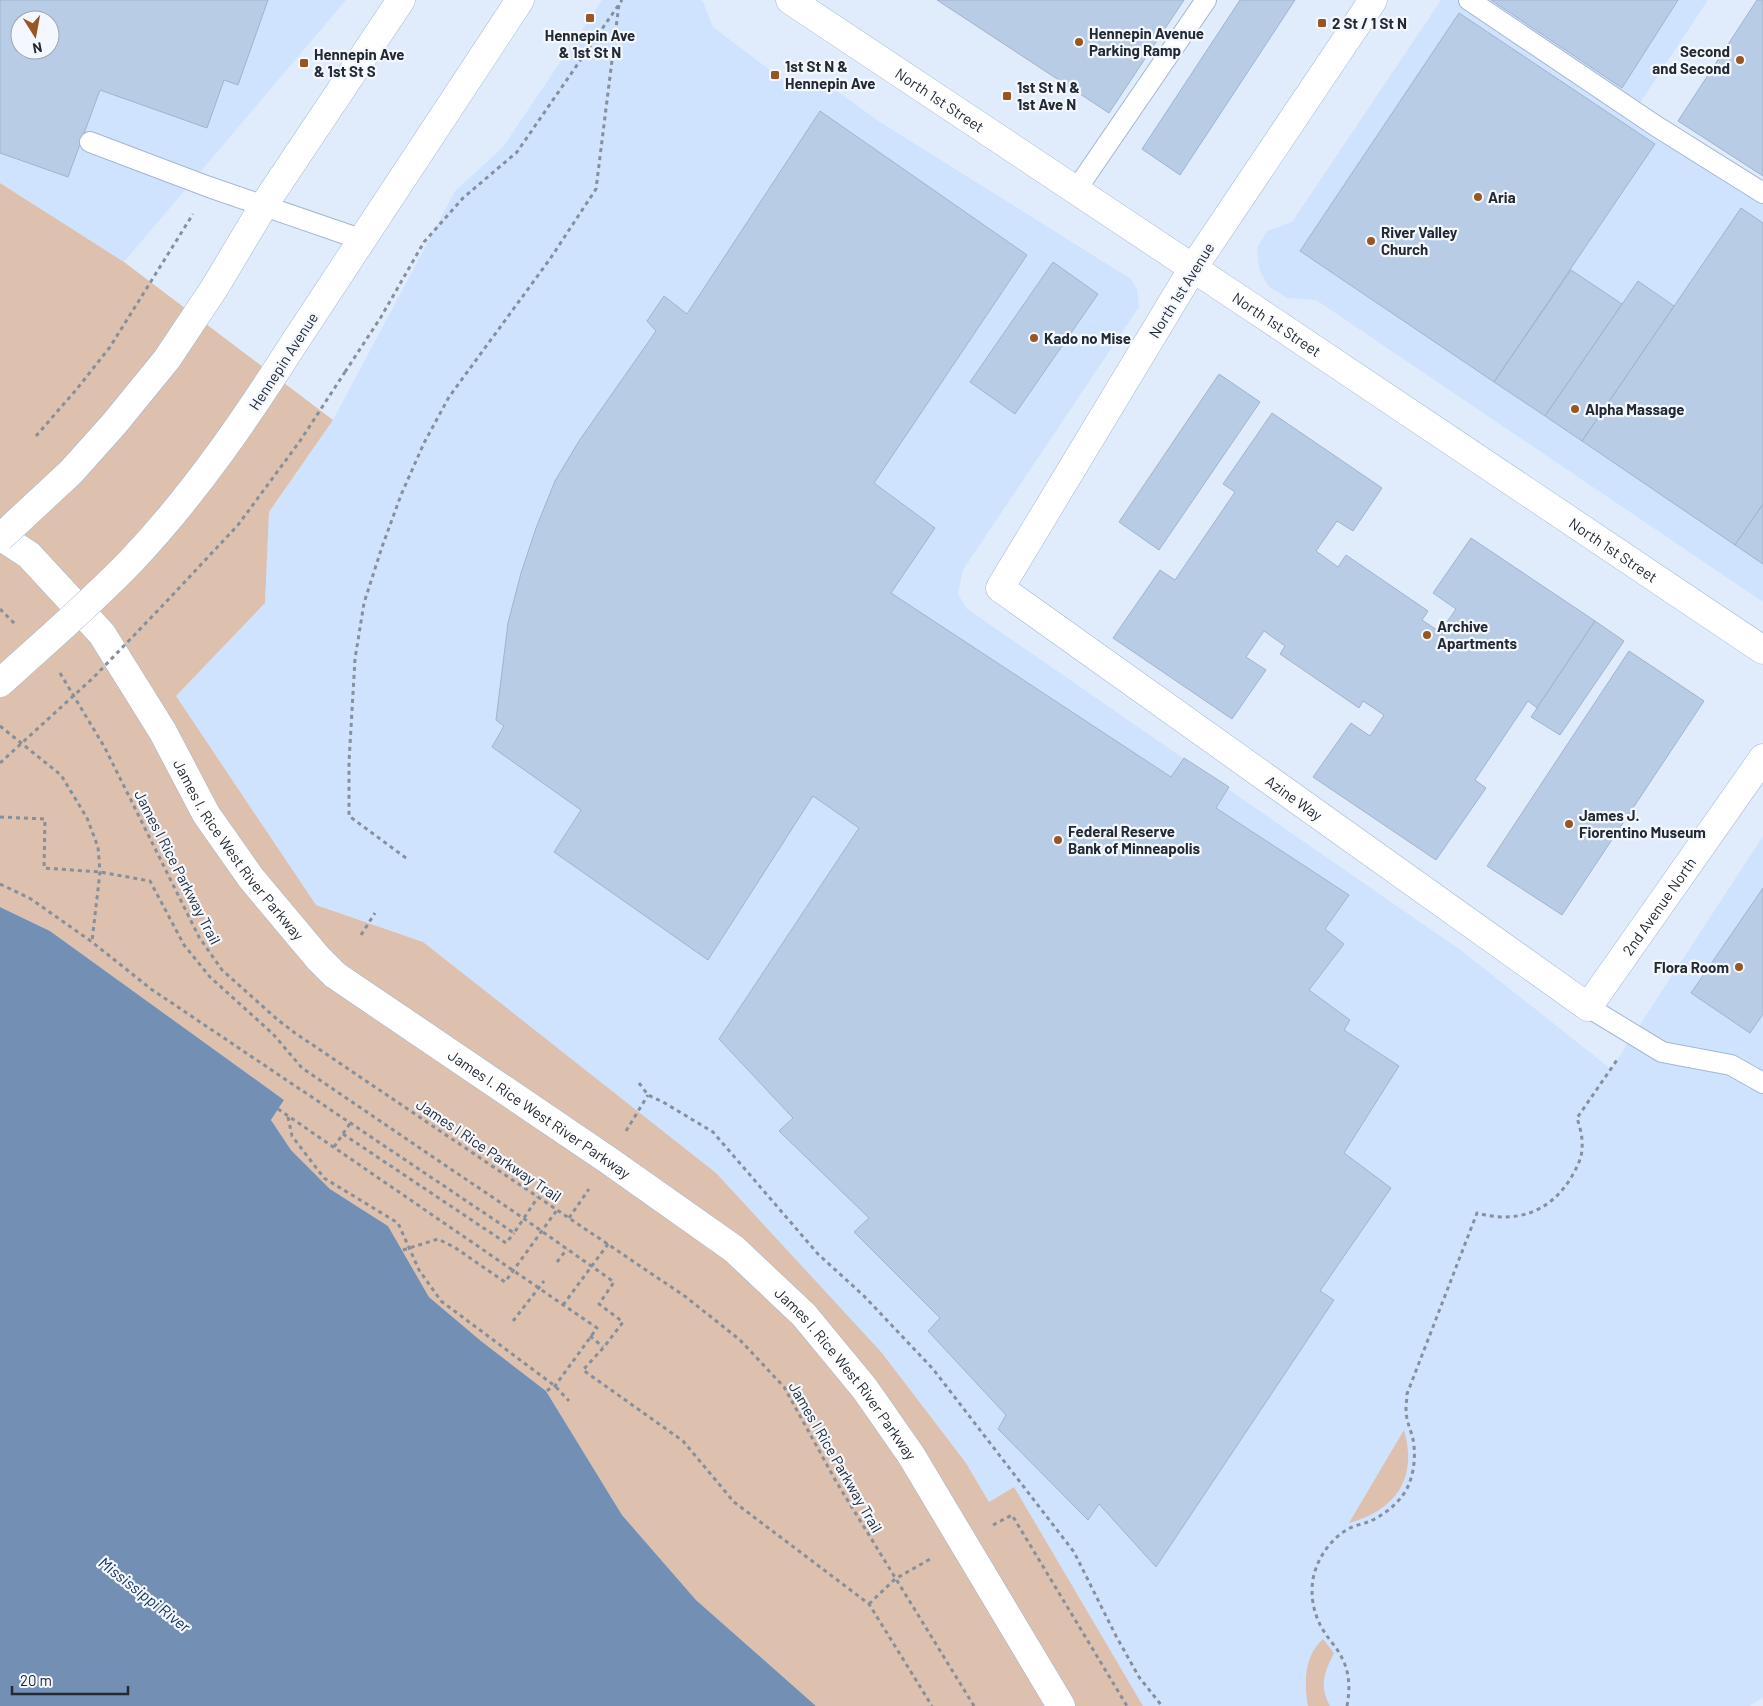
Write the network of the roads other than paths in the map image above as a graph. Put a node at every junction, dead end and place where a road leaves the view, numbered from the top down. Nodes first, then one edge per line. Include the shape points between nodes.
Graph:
1 (401, 0) edge
2 (520, 0) edge
3 (790, 0) edge
4 (1206, 0) edge
5 (1373, 0) edge
6 (1469, 0) edge
7 (90, 142) dead end
8 (1076, 190) junction
9 (1763, 193) edge
10 (264, 205) junction
11 (363, 240) junction
12 (1194, 268) junction
13 (0, 537) edge
14 (1000, 588) joint
15 (1763, 650) edge
16 (0, 683) edge
17 (1763, 758) edge
18 (1588, 1006) junction
19 (1763, 1083) edge
20 (1061, 1706) edge

1 - 10 street
2 - 11 street, Hennepin Avenue
3 - 8 street, North 1st Street
4 - 8 lane
5 - 12 street, North 1st Avenue
6 - 9 lane via 1656,126
7 - 10 lane
8 - 12 street, North 1st Street
10 - 11 lane
10 - 13 street, bridge via 168,359 71,472
11 - 16 street, Hennepin Avenue, bridge via 198,485 133,559
12 - 14 street, North 1st Avenue
12 - 15 street, North 1st Street
13 - 20 street, James I. Rice West River Parkway via 28,555 102,634 163,732 206,814 251,878 335,975 734,1249 804,1315 865,1389 911,1455
14 - 18 street, Azine Way
17 - 18 street, 2nd Avenue North
18 - 19 lane via 1662,1052 1730,1065

